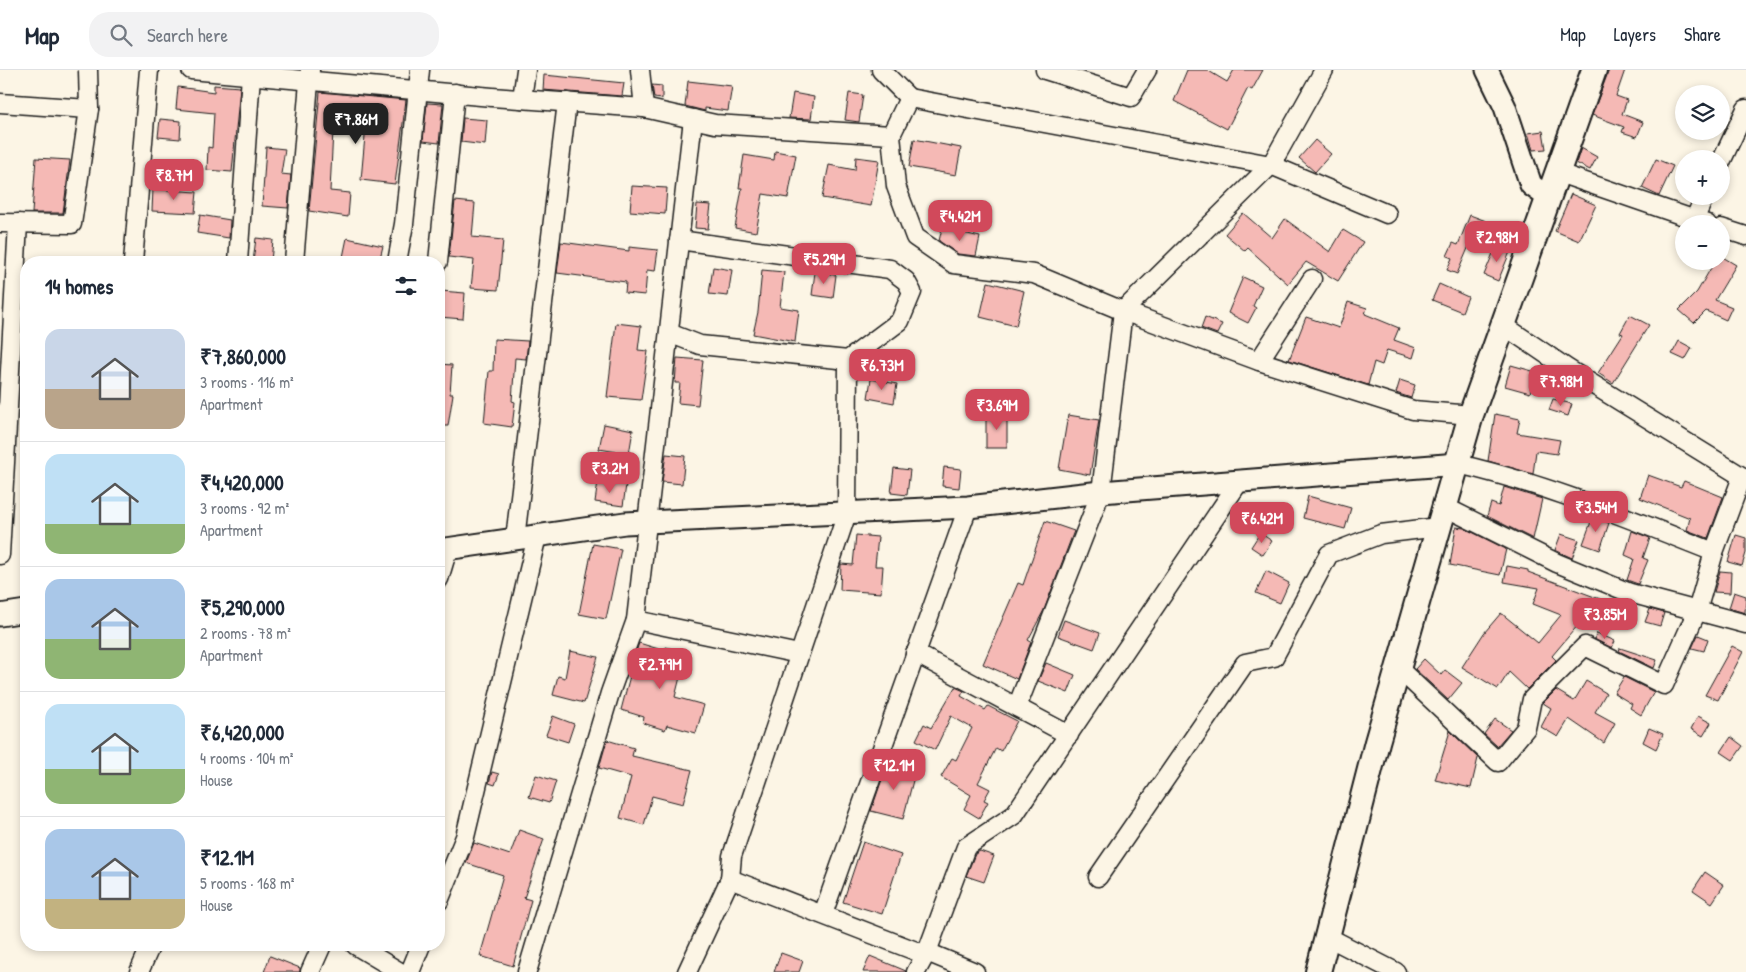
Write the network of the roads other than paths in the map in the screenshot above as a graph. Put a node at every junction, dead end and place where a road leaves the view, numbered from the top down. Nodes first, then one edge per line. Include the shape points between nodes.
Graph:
1 (88, 70) edge
2 (149, 70) edge
3 (191, 70) edge
4 (420, 70) edge
5 (526, 70) edge
6 (640, 70) edge
7 (881, 70) edge
8 (1045, 70) edge
9 (1147, 70) edge
10 (1324, 70) edge
11 (1487, 70) edge
12 (1594, 70) edge
13 (251, 75) junction
14 (310, 75) edge
15 (418, 90) junction
16 (455, 93) junction
17 (909, 98) junction
18 (522, 99) junction
19 (567, 102) junction
20 (0, 103) edge
21 (644, 108) junction
22 (89, 109) junction
23 (1746, 109) edge
24 (693, 119) junction
25 (891, 135) junction
26 (1727, 150) edge
27 (1271, 165) junction
28 (1559, 173) junction
29 (1549, 198) junction
30 (1386, 214) dead end
31 (1680, 215) edge
32 (0, 223) edge
33 (18, 223) junction
34 (1730, 231) edge
35 (1746, 236) edge
36 (679, 240) junction
37 (134, 256) edge
38 (238, 256) edge
39 (295, 256) edge
40 (397, 256) edge
41 (439, 256) edge
42 (1312, 279) dead end
43 (1122, 311) junction
44 (1503, 325) junction
45 (669, 333) junction
46 (848, 360) junction
47 (1258, 362) junction
48 (1471, 415) junction
49 (1458, 464) junction
50 (1412, 468) junction
51 (1744, 478) edge
52 (1239, 482) junction
53 (1101, 492) junction
54 (968, 507) junction
55 (1443, 509) junction
56 (847, 513) junction
57 (648, 522) junction
58 (537, 536) junction
59 (515, 539) junction
60 (445, 549) edge
61 (1714, 552) junction
62 (0, 555) edge
63 (1697, 611) junction
64 (20, 612) edge
65 (0, 615) edge
66 (636, 620) junction
67 (1746, 624) edge
68 (915, 653) junction
69 (799, 654) junction
70 (1398, 668) junction
71 (1017, 707) junction
72 (1069, 735) junction
73 (1098, 877) dead end
74 (730, 879) junction
75 (445, 886) edge
76 (823, 914) junction
77 (1326, 936) junction
78 (148, 951) edge
79 (319, 951) edge
80 (365, 951) edge
81 (419, 951) edge
82 (926, 953) junction
83 (139, 972) edge
84 (310, 972) edge
85 (400, 972) edge
86 (410, 972) edge
87 (527, 972) edge
88 (687, 972) edge
89 (916, 972) edge
90 (975, 972) edge
91 (1318, 972) edge
92 (1396, 972) edge

1 - 22 street
2 - 37 street
3 - 13 street
4 - 15 street
5 - 18 street
6 - 21 street
7 - 17 street
8 - 9 street via 1131,97
10 - 27 street
11 - 29 street via 1505,107 1531,185
12 - 28 main road
13 - 14 street
13 - 38 street
14 - 15 street
14 - 39 street
15 - 16 street
15 - 40 street via 404,224
16 - 18 street
16 - 41 street
17 - 25 street
17 - 27 street
18 - 19 street
19 - 21 street
19 - 59 street
20 - 22 street
21 - 24 street
22 - 33 street via 72,224
23 - 26 street
24 - 25 street via 715,124
24 - 36 street
25 - 43 street via 896,186 915,237 954,264 1034,274
27 - 30 street
27 - 43 street
28 - 29 main road
28 - 31 street
29 - 44 main road
32 - 33 street
33 - 62 street
34 - 35 street
36 - 45 street
36 - 46 street via 890,269 906,281 912,292 900,321
42 - 47 street
43 - 47 street
43 - 53 street
44 - 48 main road
44 - 51 street
45 - 46 street via 700,345
45 - 57 street
46 - 56 street
47 - 48 street via 1414,410
48 - 49 main road
49 - 50 street
49 - 55 main road
49 - 61 street via 1512,476 1553,490
50 - 52 street
50 - 55 street via 1428,472 1440,480
51 - 61 street
52 - 53 street
52 - 72 street
53 - 54 street
53 - 71 street
54 - 56 street
54 - 68 street
55 - 63 street via 1557,563 1630,593
55 - 70 main road
55 - 73 street via 1329,554 1274,658 1245,663
56 - 57 street
56 - 69 street
57 - 58 street
57 - 66 street
58 - 59 street
58 - 75 street via 465,837
59 - 60 street
61 - 63 street
63 - 67 street
63 - 70 street via 1664,685 1585,646 1532,699 1526,728 1498,762
64 - 65 street
66 - 69 street
66 - 87 street via 610,693
68 - 71 street
68 - 76 street
69 - 74 street via 732,856
70 - 77 main road
71 - 72 street
72 - 82 street via 1014,815 966,847
74 - 76 street
74 - 88 street
76 - 82 street
77 - 91 main road
77 - 92 street
78 - 83 street
79 - 84 street
80 - 85 street
81 - 86 street
82 - 89 street
82 - 90 street

